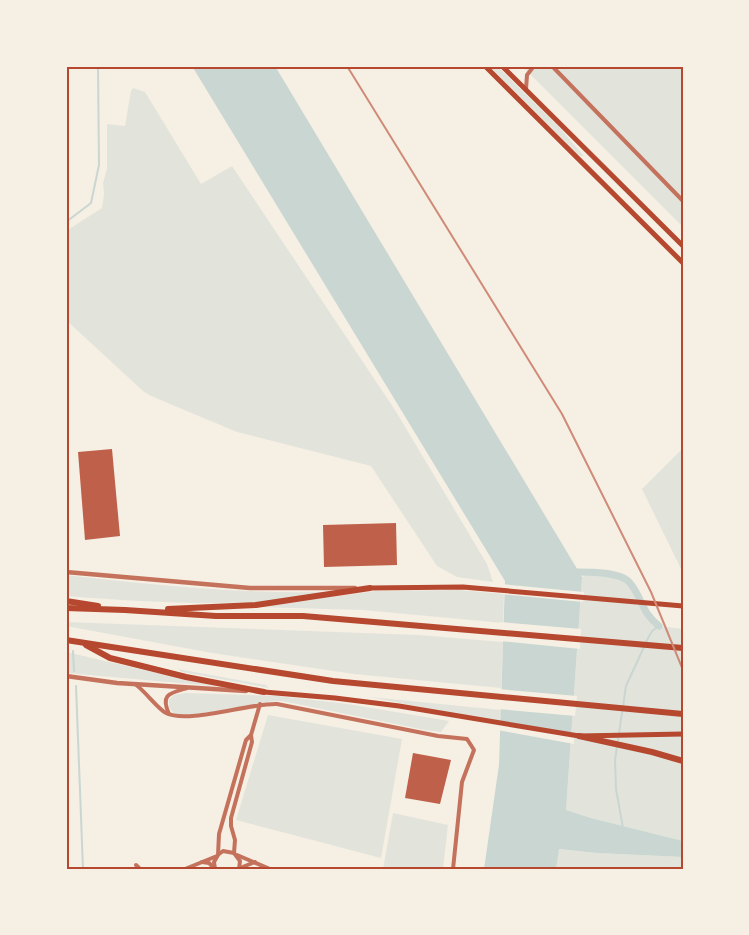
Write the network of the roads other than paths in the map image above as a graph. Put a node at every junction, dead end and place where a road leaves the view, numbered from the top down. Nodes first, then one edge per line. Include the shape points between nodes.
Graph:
1 (485, 66) edge
2 (502, 66) edge
3 (534, 66) edge
4 (552, 66) edge
5 (526, 89) junction
6 (683, 201) edge
7 (683, 246) edge
8 (683, 263) edge
9 (66, 572) edge
10 (370, 588) junction
11 (66, 601) edge
12 (683, 606) edge
13 (66, 608) edge
14 (125, 610) junction
15 (66, 640) edge
16 (83, 643) junction
17 (683, 648) edge
18 (66, 676) edge
19 (135, 684) junction
20 (188, 688) junction
21 (264, 692) junction
22 (260, 704) junction
23 (170, 714) junction
24 (683, 714) edge
25 (683, 734) edge
26 (251, 735) junction
27 (579, 736) junction
28 (683, 760) edge
29 (222, 825) junction
30 (231, 826) junction
31 (235, 854) junction
32 (218, 855) junction
33 (201, 862) junction
34 (255, 862) junction
35 (239, 868) edge
36 (185, 869) edge
37 (215, 869) edge
38 (270, 869) edge
39 (453, 869) edge

1 - 8 main road
2 - 5 main road
3 - 5 street via 527,75
4 - 6 street
5 - 7 main road
9 - 10 street via 250,588
10 - 12 main road via 491,589
10 - 14 highway via 256,605
11 - 14 highway
13 - 14 highway
14 - 17 highway via 303,616
15 - 16 highway
16 - 21 highway via 110,658
16 - 24 highway via 333,681
18 - 19 street
19 - 20 street
19 - 23 street
20 - 21 street
20 - 23 street via 167,697 165,704
21 - 27 main road via 357,700
22 - 23 street via 188,716
22 - 26 street
22 - 39 street via 287,705 467,739 474,753 462,782
25 - 27 main road
26 - 29 street via 246,740
26 - 30 street
27 - 28 highway
29 - 30 street
29 - 32 street
30 - 31 street
31 - 32 street via 223,851
31 - 34 street
31 - 35 street
32 - 33 street
32 - 37 street
33 - 36 street
33 - 37 street
34 - 35 street
34 - 38 street

